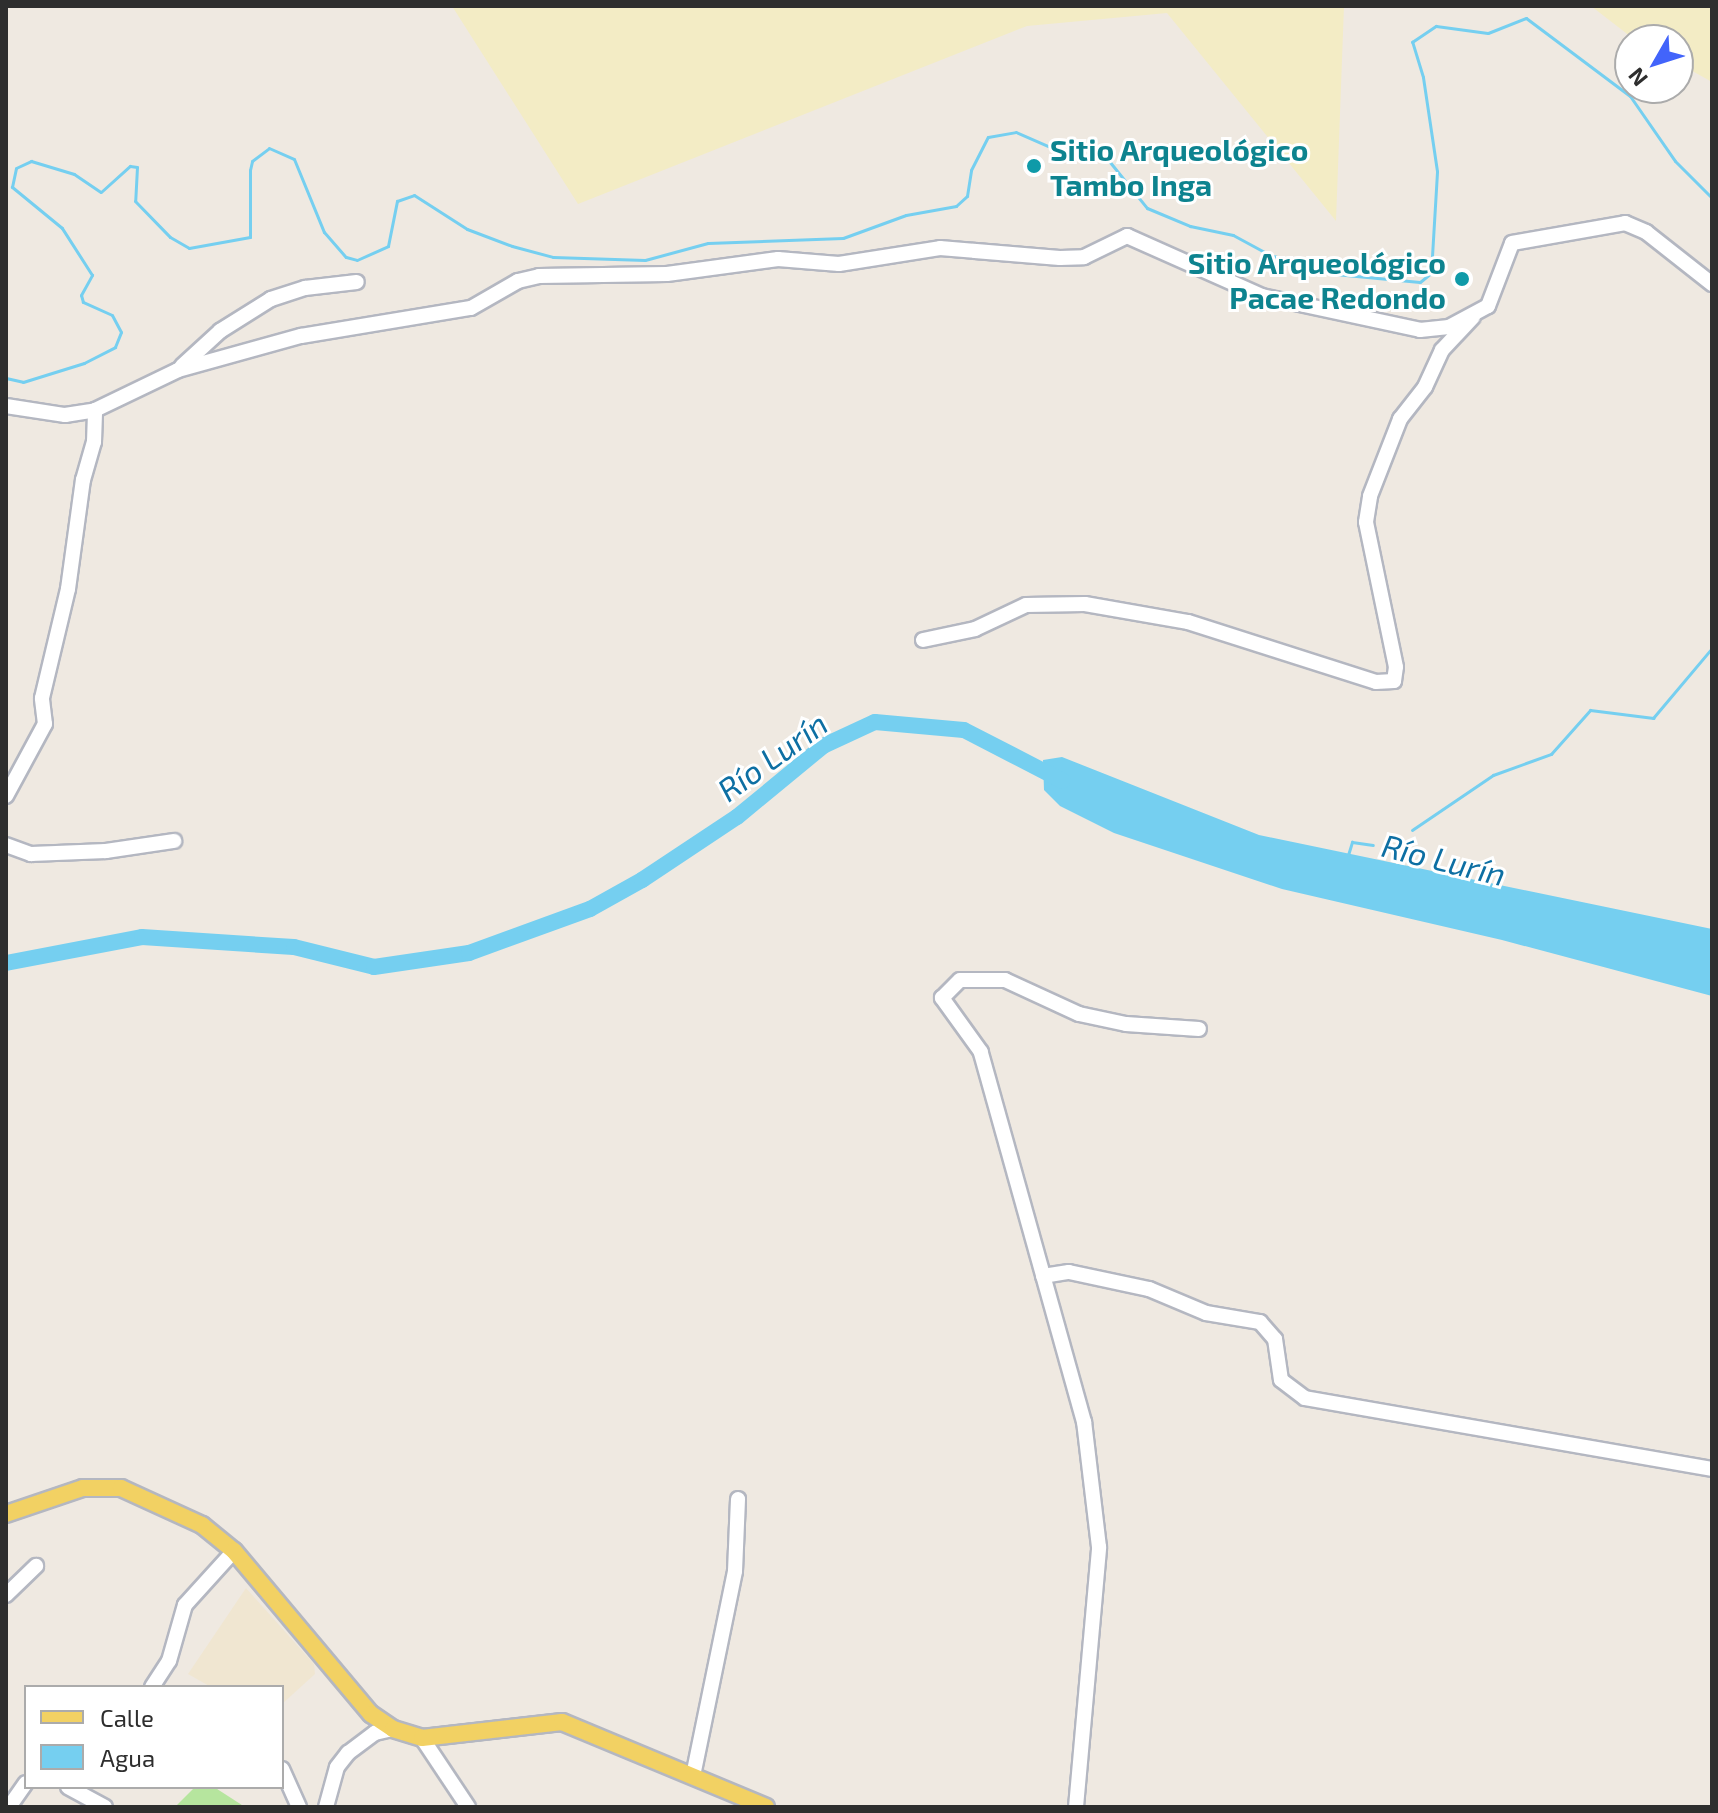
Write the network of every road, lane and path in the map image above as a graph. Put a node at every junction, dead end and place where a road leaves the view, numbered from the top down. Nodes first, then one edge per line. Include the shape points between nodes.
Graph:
1 (357, 282) dead end
2 (1712, 284) edge
3 (1473, 317) junction
4 (178, 370) junction
5 (6, 406) edge
6 (95, 410) junction
7 (923, 640) dead end
8 (6, 796) edge
9 (174, 841) dead end
10 (6, 845) edge
11 (1199, 1029) dead end
12 (1043, 1276) junction
13 (1712, 1469) edge
14 (738, 1499) dead end
15 (8, 1516) edge
16 (234, 1551) junction
17 (36, 1566) dead end
18 (6, 1595) edge
19 (153, 1685) edge
20 (393, 1729) junction
21 (422, 1738) junction
22 (284, 1773) edge
23 (693, 1776) junction
24 (24, 1786) edge
25 (72, 1789) edge
26 (462, 1805) edge
27 (9, 1807) edge
28 (105, 1807) edge
29 (299, 1807) edge
30 (326, 1807) edge
31 (766, 1807) edge
32 (1076, 1807) edge

1 - 4 street via 305,288 271,299 220,331
2 - 3 street via 1646,232 1625,223 1610,225 1512,243 1502,259 1500,284 1488,306
3 - 4 street via 1420,330 1322,312 1262,296 1127,236 1084,257 940,248 839,264 778,259 667,274 539,276 518,281 471,308 301,336
3 - 7 street via 1442,350 1425,387 1400,419 1370,496 1366,522 1396,667 1394,681 1376,682 1188,622 1085,604 1026,605 975,629
4 - 6 street
5 - 6 street via 65,415
6 - 8 street via 68,589 42,698 45,724
9 - 10 street via 31,854
11 - 12 street via 1126,1024 1079,1014 1005,980 960,980 942,998 981,1052
12 - 13 street via 1069,1272 1149,1289 1206,1313 1260,1322 1275,1339 1281,1380 1305,1398
12 - 32 street via 1084,1422 1099,1547
14 - 23 street via 735,1571
15 - 16 main road via 83,1488 121,1488 202,1525
16 - 19 street via 185,1605 169,1661
16 - 20 main road via 371,1714
17 - 18 street
20 - 21 main road
20 - 30 street via 375,1733 348,1753 337,1767
21 - 23 main road via 562,1722
21 - 26 street
22 - 29 street
23 - 31 main road
24 - 27 street
25 - 28 street

